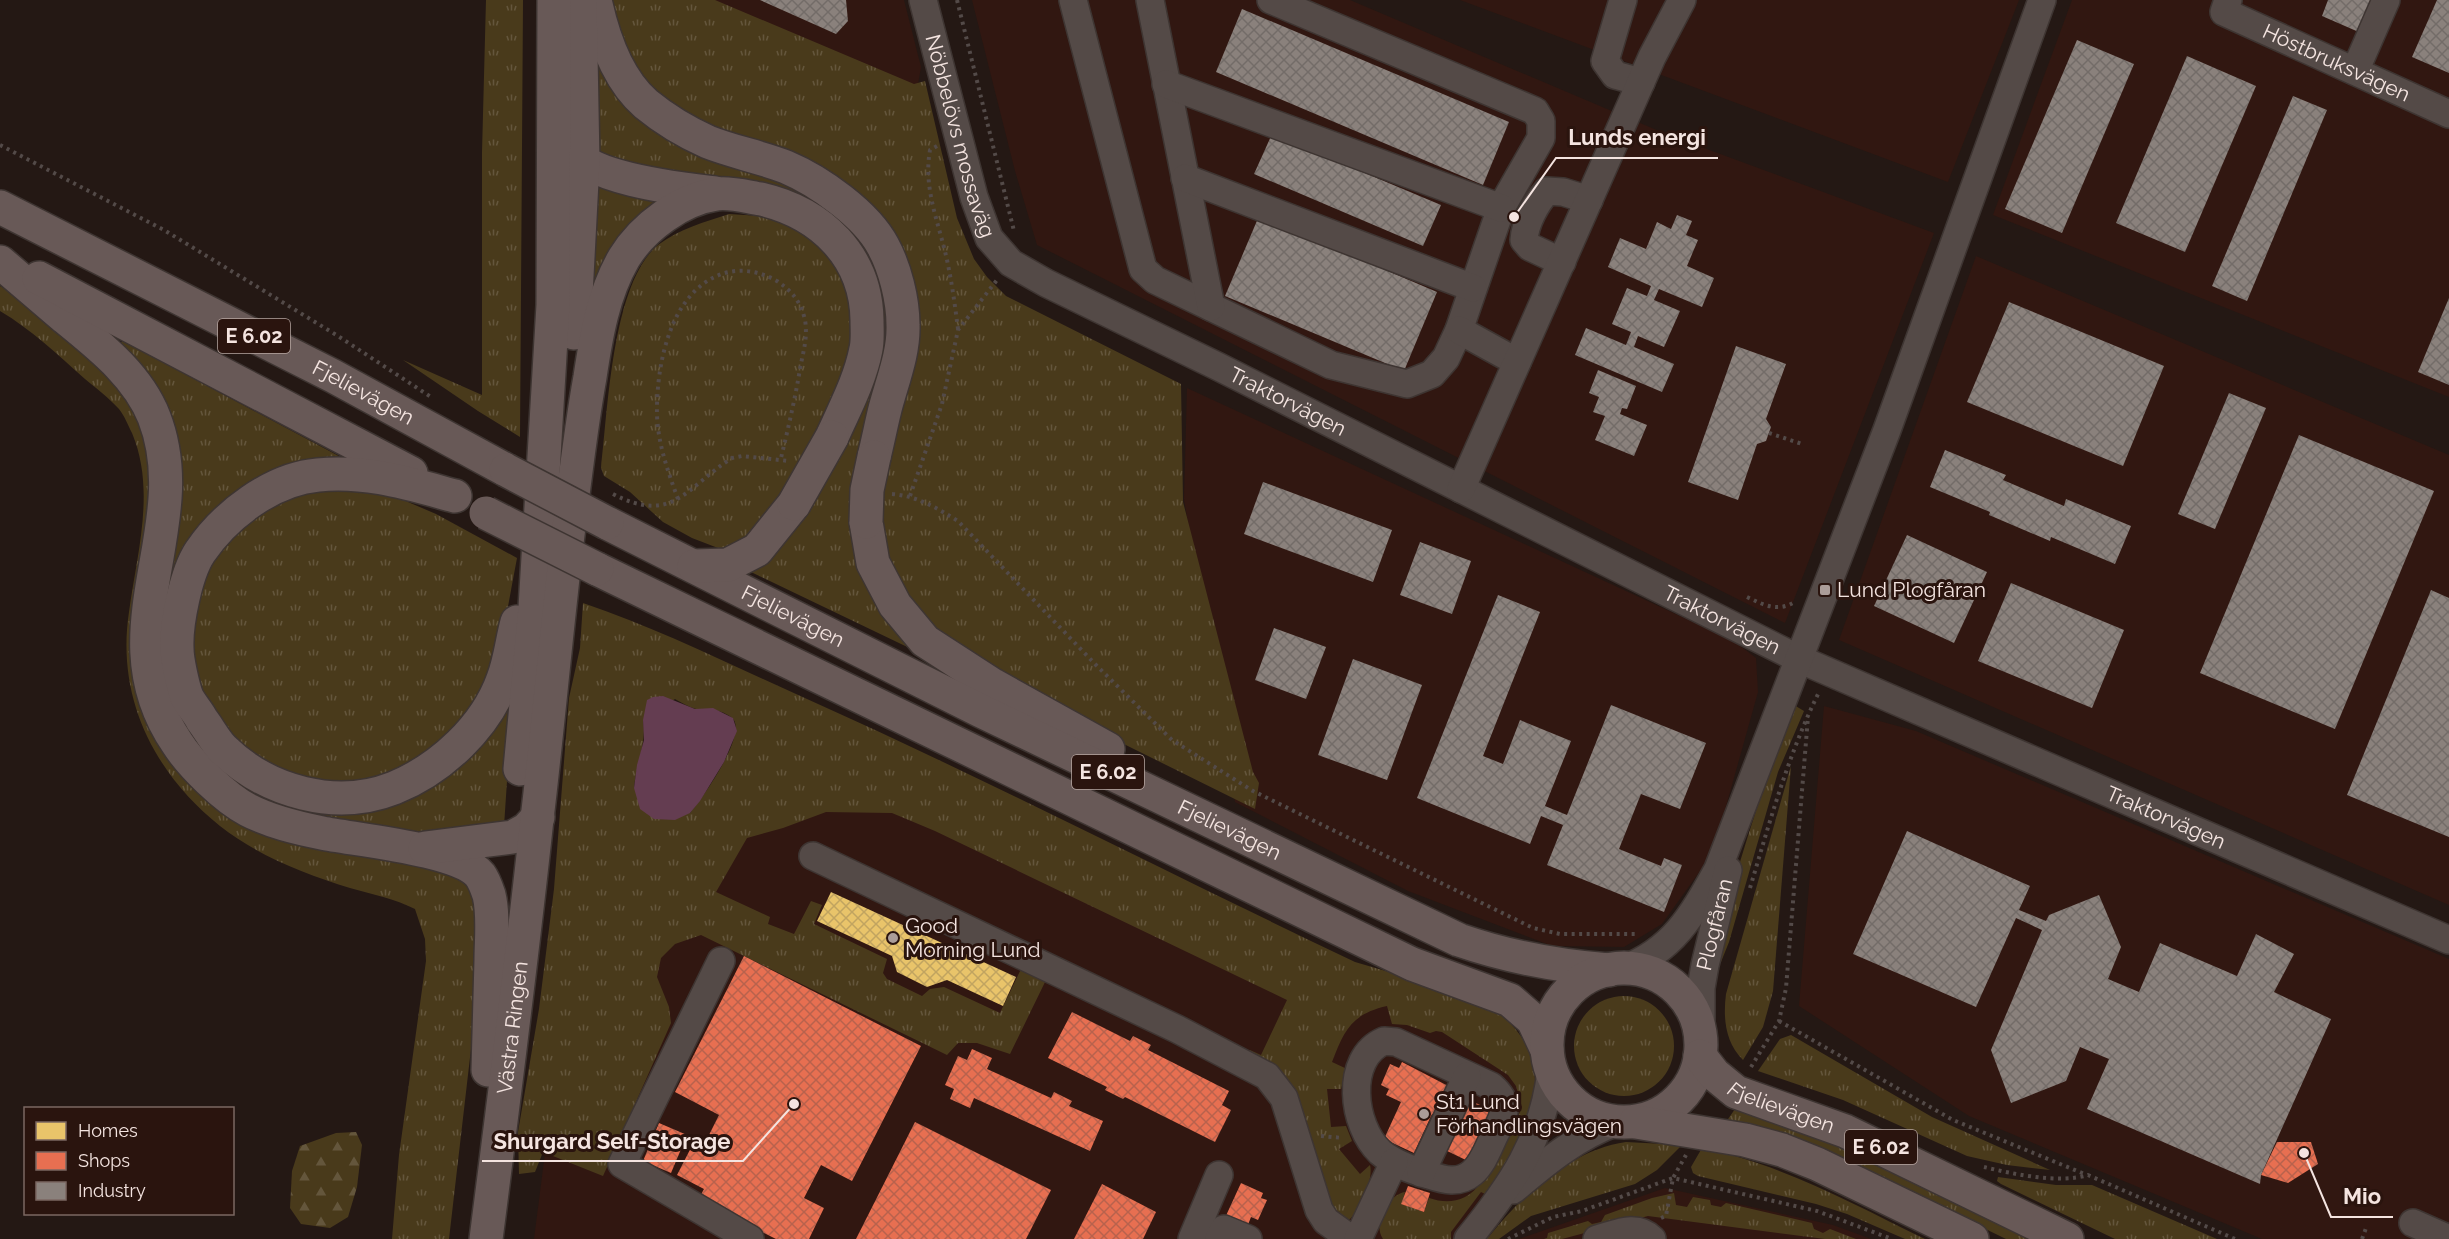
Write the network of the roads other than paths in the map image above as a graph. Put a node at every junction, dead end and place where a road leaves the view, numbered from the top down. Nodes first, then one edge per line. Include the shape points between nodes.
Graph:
1 (557, 0) edge
2 (580, 0) edge
3 (595, 0) edge
4 (923, 0) edge
5 (1073, 0) edge
6 (1150, 0) edge
7 (1271, 0) edge
8 (1623, 0) edge
9 (1632, 0) edge
10 (1682, 0) edge
11 (2042, 0) edge
12 (2386, 0) edge
13 (2226, 6) edge
14 (1613, 38) junction
15 (2355, 71) junction
16 (1641, 82) junction
17 (1166, 84) junction
18 (2447, 108) edge
19 (583, 162) junction
20 (1185, 178) junction
21 (719, 193) junction
22 (1589, 200) junction
23 (0, 207) edge
24 (1501, 208) junction
25 (0, 224) edge
26 (58, 237) junction
27 (0, 260) edge
28 (1562, 262) junction
29 (1011, 263) joint
30 (1473, 288) junction
31 (553, 305) junction
32 (1211, 307) junction
33 (1459, 330) junction
34 (1517, 362) junction
35 (1461, 489) junction
36 (455, 496) junction
37 (694, 567) junction
38 (560, 599) junction
39 (1798, 659) junction
40 (1742, 811) junction
41 (526, 827) junction
42 (416, 848) junction
43 (813, 856) dead end
44 (1345, 887) junction
45 (2449, 940) edge
46 (721, 961) dead end
47 (1616, 969) junction
48 (1700, 1048) junction
49 (1549, 1061) junction
50 (488, 1070) junction
51 (1467, 1076) junction
52 (1624, 1122) junction
53 (1394, 1162) junction
54 (1421, 1173) junction
55 (1219, 1175) dead end
56 (1494, 1207) junction
57 (2413, 1223) dead end
58 (2447, 1238) edge
59 (466, 1239) edge
60 (486, 1239) edge
61 (750, 1239) edge
62 (1192, 1239) edge
63 (1219, 1239) edge
64 (1248, 1239) edge
65 (1351, 1239) edge
66 (1358, 1239) edge
67 (1468, 1239) edge
68 (1598, 1239) edge
69 (1652, 1239) edge
70 (1972, 1239) edge
71 (2067, 1239) edge

1 - 19 main road via 567,132 572,151
1 - 31 main road
2 - 19 main road
3 - 44 main road, bridge via 614,58 628,85 646,104 708,142 787,167 812,180 838,197 883,245 898,287 903,325 898,362 867,490 866,522 873,563 896,605 925,640 993,685 1081,734 1267,830
4 - 29 street, Nöbbelövs mossaväg via 974,197 988,238
5 - 32 street via 1143,268 1155,280
6 - 17 street
7 - 24 street via 1535,111 1541,121 1541,138
8 - 14 street
9 - 14 street
10 - 16 street
11 - 39 street, Plogfåran via 1887,430
12 - 15 street
13 - 15 street, Höstbruksvägen
14 - 16 street via 1605,61 1615,75
15 - 18 street, Höstbruksvägen
16 - 22 street
17 - 20 street
17 - 24 street
19 - 21 main road via 639,180
19 - 38 main road
20 - 30 street
20 - 32 street
21 - 37 main road, bridge via 789,206 810,218 836,242 857,268 866,300 867,346 855,387 832,437 794,504 757,550 728,565
21 - 38 main road via 687,204 640,236 623,259 609,294 598,330 583,417
22 - 28 street
22 - 28 street via 1547,191 1528,222 1524,240 1530,247
23 - 26 main road, Fjelievägen / E 6.02
24 - 30 street
25 - 26 street
26 - 37 main road, Fjelievägen / E 6.02, bridge via 333,376 506,470 610,508
27 - 36 main road, Fjelievägen / E 6.02
27 - 42 main road via 125,372 154,417 165,467 165,491 145,633 147,667 157,706 177,744 230,798 249,810 321,833
28 - 34 street
29 - 35 street, Traktorvägen
30 - 33 street
31 - 36 main road via 518,618 503,680 485,715 439,763 416,779 379,794 349,799 304,794 278,786 250,771 222,748 188,697 176,650 189,579 199,554 223,524 246,504 270,491 315,475 385,477
31 - 41 main road
32 - 33 street via 1330,365 1407,384 1432,374 1446,358
33 - 34 street
34 - 35 street
35 - 39 street, Traktorvägen
36 - 49 main road, Fjelievägen / E 6.02, bridge via 597,569 1412,964 1510,1000 1533,1020
37 - 44 main road, Fjelievägen / E 6.02
38 - 41 main road
39 - 40 street, Plogfåran
39 - 45 street, Traktorvägen
40 - 47 street, Plogfåran via 1700,903 1653,955
40 - 48 street, Plogfåran via 1705,965
41 - 42 main road
41 - 50 main road, Västra Ringen
41 - 60 main road, Västra Ringen
42 - 50 main road via 479,874 489,894 492,927
43 - 65 street via 1261,1073 1280,1090 1319,1210 1326,1221
44 - 47 main road, Fjelievägen / E 6.02 via 1459,940 1497,953 1567,966
46 - 61 street via 621,1164
47 - 48 main road, Fjelievägen via 1649,973 1672,986 1690,1006 1697,1022
47 - 49 main road via 1585,979 1566,995 1550,1025
48 - 52 main road via 1690,1085 1677,1101 1660,1113
48 - 71 main road, Fjelievägen / E 6.02 via 1714,1074 1736,1092 1845,1131
49 - 52 main road, Fjelievägen via 1564,1094 1580,1108 1599,1118
49 - 56 street via 1541,1122
50 - 59 main road, Västra Ringen
51 - 53 street via 1396,1042 1375,1044 1357,1080 1358,1108 1366,1134
51 - 54 street
51 - 54 street via 1501,1095 1505,1110 1499,1125 1479,1167 1471,1174 1452,1180
52 - 56 street via 1587,1134 1567,1147
52 - 70 main road, Fjelievägen / E 6.02 via 1680,1128 1782,1150
53 - 54 street
53 - 66 street
55 - 62 street
56 - 67 street
57 - 58 street
63 - 64 street via 1224,1229
68 - 69 street via 1635,1230

